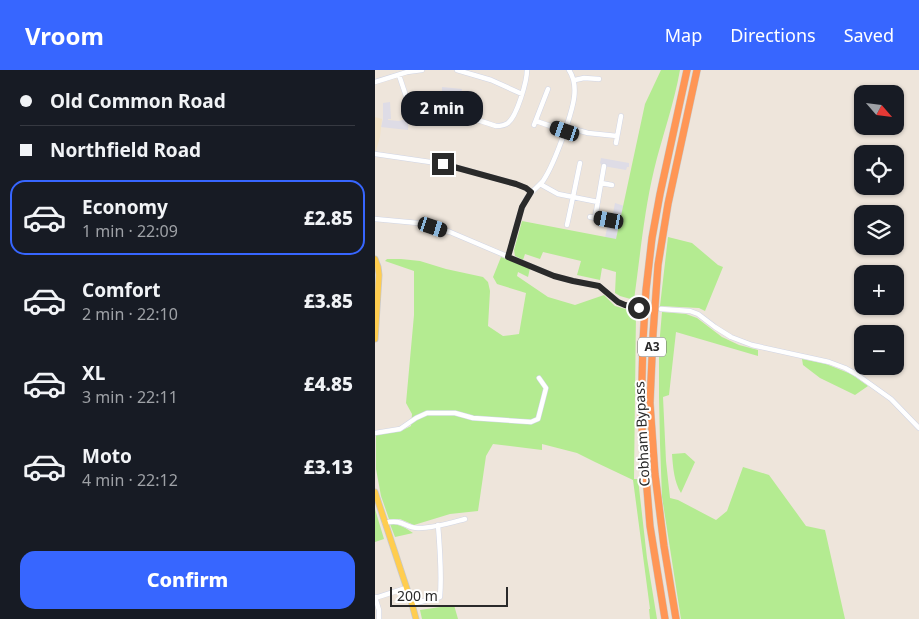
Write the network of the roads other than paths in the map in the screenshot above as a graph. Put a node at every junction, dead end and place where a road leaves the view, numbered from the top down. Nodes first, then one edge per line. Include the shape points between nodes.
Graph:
1 (422, 70) edge
2 (457, 70) edge
3 (527, 70) edge
4 (569, 70) edge
5 (687, 70) edge
6 (697, 70) edge
7 (399, 75) junction
8 (575, 80) junction
9 (599, 80) dead end
10 (375, 82) edge
11 (549, 89) dead end
12 (522, 94) junction
13 (621, 116) dead end
14 (566, 129) junction
15 (617, 136) junction
16 (616, 143) dead end
17 (375, 154) edge
18 (580, 163) dead end
19 (604, 166) dead end
20 (601, 183) junction
21 (540, 184) junction
22 (612, 185) dead end
23 (531, 192) junction
24 (573, 197) junction
25 (597, 202) junction
26 (375, 219) edge
27 (609, 220) dead end
28 (567, 226) dead end
29 (508, 257) junction
30 (375, 258) edge
31 (639, 308) tunnel mouth
32 (661, 309) tunnel mouth
33 (375, 340) edge
34 (539, 378) dead end
35 (919, 428) edge
36 (375, 432) edge
37 (375, 492) edge
38 (465, 520) dead end
39 (385, 523) junction
40 (438, 525) junction
41 (406, 588) junction
42 (375, 598) edge
43 (412, 604) junction
44 (379, 619) edge
45 (416, 619) edge
46 (665, 619) edge
47 (676, 619) edge

1 - 7 street
2 - 12 street
3 - 12 street
4 - 8 street
5 - 46 highway, Cobham Bypass / A3 via 652,238 643,341 641,417 650,526
6 - 47 highway, Cobham Bypass / A3 via 658,265 650,403 655,474
7 - 10 street
7 - 12 street via 408,102 415,109 459,114 496,126 510,121
8 - 9 street
8 - 14 street via 575,95
11 - 14 street via 535,123
13 - 15 street
14 - 15 street
14 - 21 street via 551,167
15 - 16 street
17 - 23 street via 443,164 516,184
18 - 24 street
19 - 20 street
20 - 22 street
20 - 25 street
21 - 23 street
21 - 24 street
23 - 29 street via 522,207
24 - 25 street
24 - 28 street
25 - 27 street via 592,217
26 - 29 street via 433,227
29 - 31 street via 554,276 599,286 618,302
30 - 33 main road via 379,275
32 - 35 street via 689,311 731,337 845,368 891,399
34 - 36 street via 546,388 538,419 531,422 473,418 455,412 427,413 400,429
37 - 39 main road
38 - 40 street
39 - 40 street via 399,522 418,529
39 - 41 main road
40 - 43 street via 441,597
41 - 42 street
41 - 43 main road
42 - 44 street
43 - 45 main road

